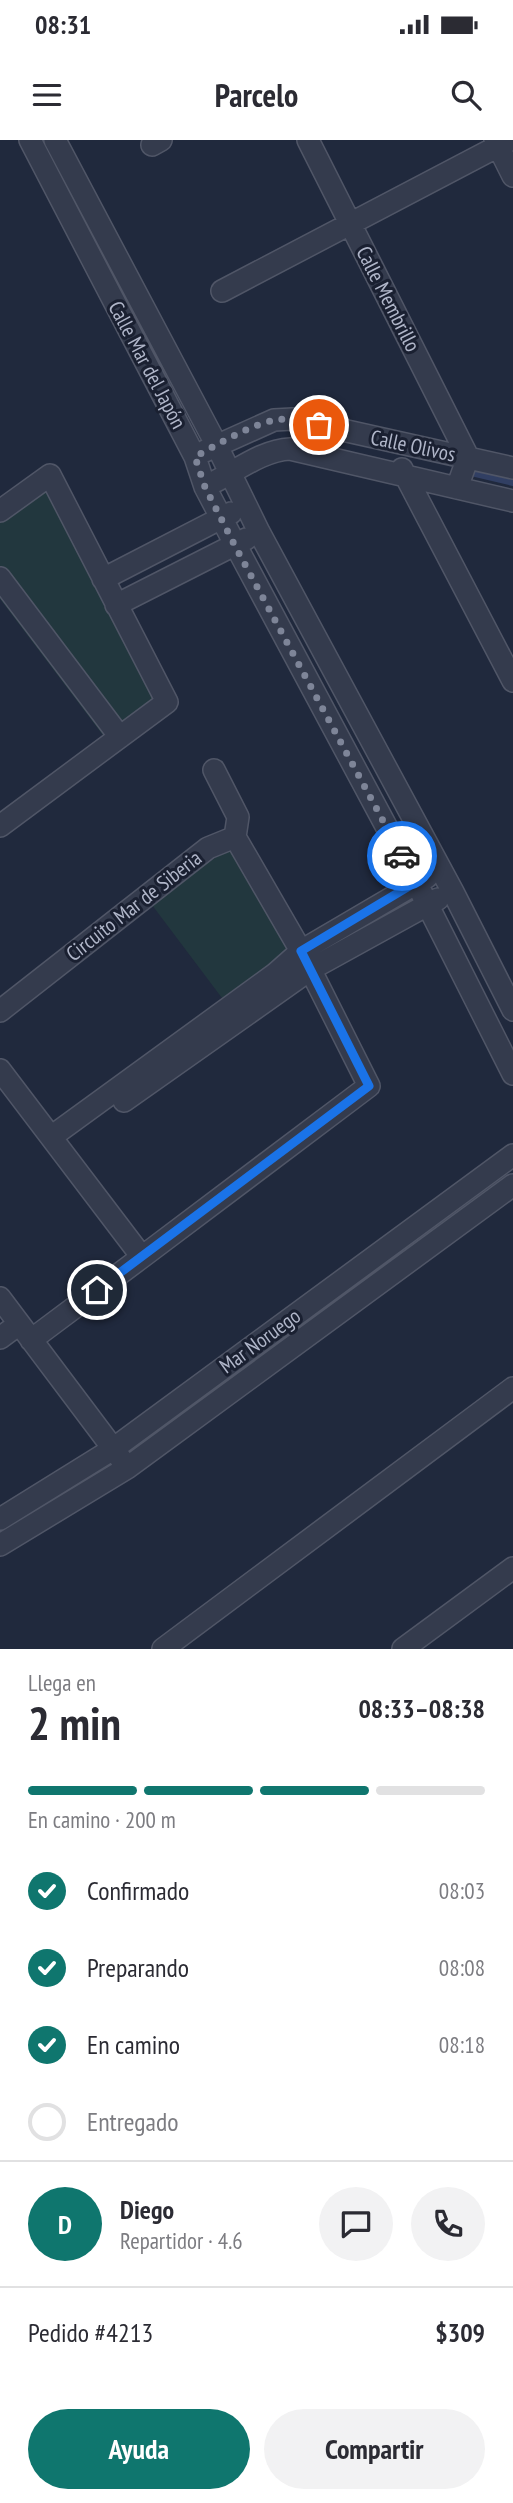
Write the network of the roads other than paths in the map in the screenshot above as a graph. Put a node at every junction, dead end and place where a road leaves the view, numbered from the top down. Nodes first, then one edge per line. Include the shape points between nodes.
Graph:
1 (30, 140) edge
2 (55, 140) edge
3 (308, 140) edge
4 (501, 142) edge
5 (513, 176) edge
6 (350, 224) junction
7 (222, 290) dead end
8 (396, 443) junction
9 (216, 444) junction
10 (195, 457) junction
11 (468, 457) junction
12 (513, 468) edge
13 (229, 474) junction
14 (404, 475) junction
15 (205, 487) junction
16 (457, 488) junction
17 (513, 501) edge
18 (245, 505) junction
19 (0, 511) edge
20 (221, 519) junction
21 (259, 532) junction
22 (234, 544) junction
23 (0, 579) edge
24 (103, 579) junction
25 (116, 605) junction
26 (513, 681) edge
27 (120, 737) junction
28 (214, 770) dead end
29 (0, 826) edge
30 (235, 837) junction
31 (442, 871) junction
32 (416, 882) junction
33 (453, 892) junction
34 (427, 904) junction
35 (306, 960) junction
36 (513, 1010) edge
37 (0, 1011) edge
38 (0, 1070) edge
39 (513, 1074) edge
40 (55, 1142) junction
41 (513, 1155) edge
42 (513, 1185) edge
43 (142, 1257) junction
44 (0, 1298) edge
45 (25, 1332) junction
46 (0, 1338) edge
47 (512, 1392) edge
48 (113, 1449) junction
49 (127, 1468) junction
50 (0, 1518) edge
51 (0, 1545) edge
52 (513, 1568) edge
53 (163, 1649) edge
54 (403, 1649) edge

1 - 10 street, Calle Mar del Japón
2 - 9 street, Calle Mar del Japón
3 - 6 street, Calle Membrillo
4 - 5 street
4 - 6 street
6 - 7 street
6 - 11 street, Calle Membrillo
8 - 9 street, Calle Olivos via 293,419 274,420
8 - 11 street, Calle Olivos
8 - 14 street
9 - 10 street, Calle Olivos
9 - 13 street, Calle Mar del Japón
10 - 15 street, Calle Mar del Japón
11 - 12 street, Calle Olivos
11 - 16 street
13 - 14 street, Calle Olivos via 271,453 290,449
13 - 15 street, Calle Olivos
13 - 18 street, Calle Mar del Japón
14 - 16 street, Calle Olivos
14 - 26 street
15 - 20 street, Calle Mar del Japón
16 - 17 street, Calle Olivos
18 - 20 street
18 - 21 street, Calle Mar del Japón
19 - 24 street via 50,475
20 - 22 street, Calle Mar del Japón
20 - 24 street
21 - 22 street
21 - 31 street, Calle Mar del Japón
22 - 25 street
22 - 32 street, Calle Mar del Japón
23 - 27 street
24 - 25 street
25 - 27 street via 167,702
27 - 29 street
28 - 30 street via 238,817
30 - 35 street
30 - 37 street, Circuito Mar de Siberia via 208,848
31 - 32 street
31 - 33 street, Calle Mar del Japón
32 - 34 street, Calle Mar del Japón
32 - 35 street
33 - 34 street
33 - 36 street, Calle Mar del Japón
34 - 35 street
34 - 39 street, Calle Mar del Japón
35 - 40 street
35 - 43 street via 369,1086
38 - 40 street
40 - 43 street
41 - 48 street, Mar Noruego
42 - 49 street, Mar Noruego
43 - 45 street
44 - 45 street
45 - 46 street
45 - 48 street
47 - 53 street
48 - 49 street
48 - 50 street, Mar Noruego
49 - 51 street, Mar Noruego
52 - 54 street

